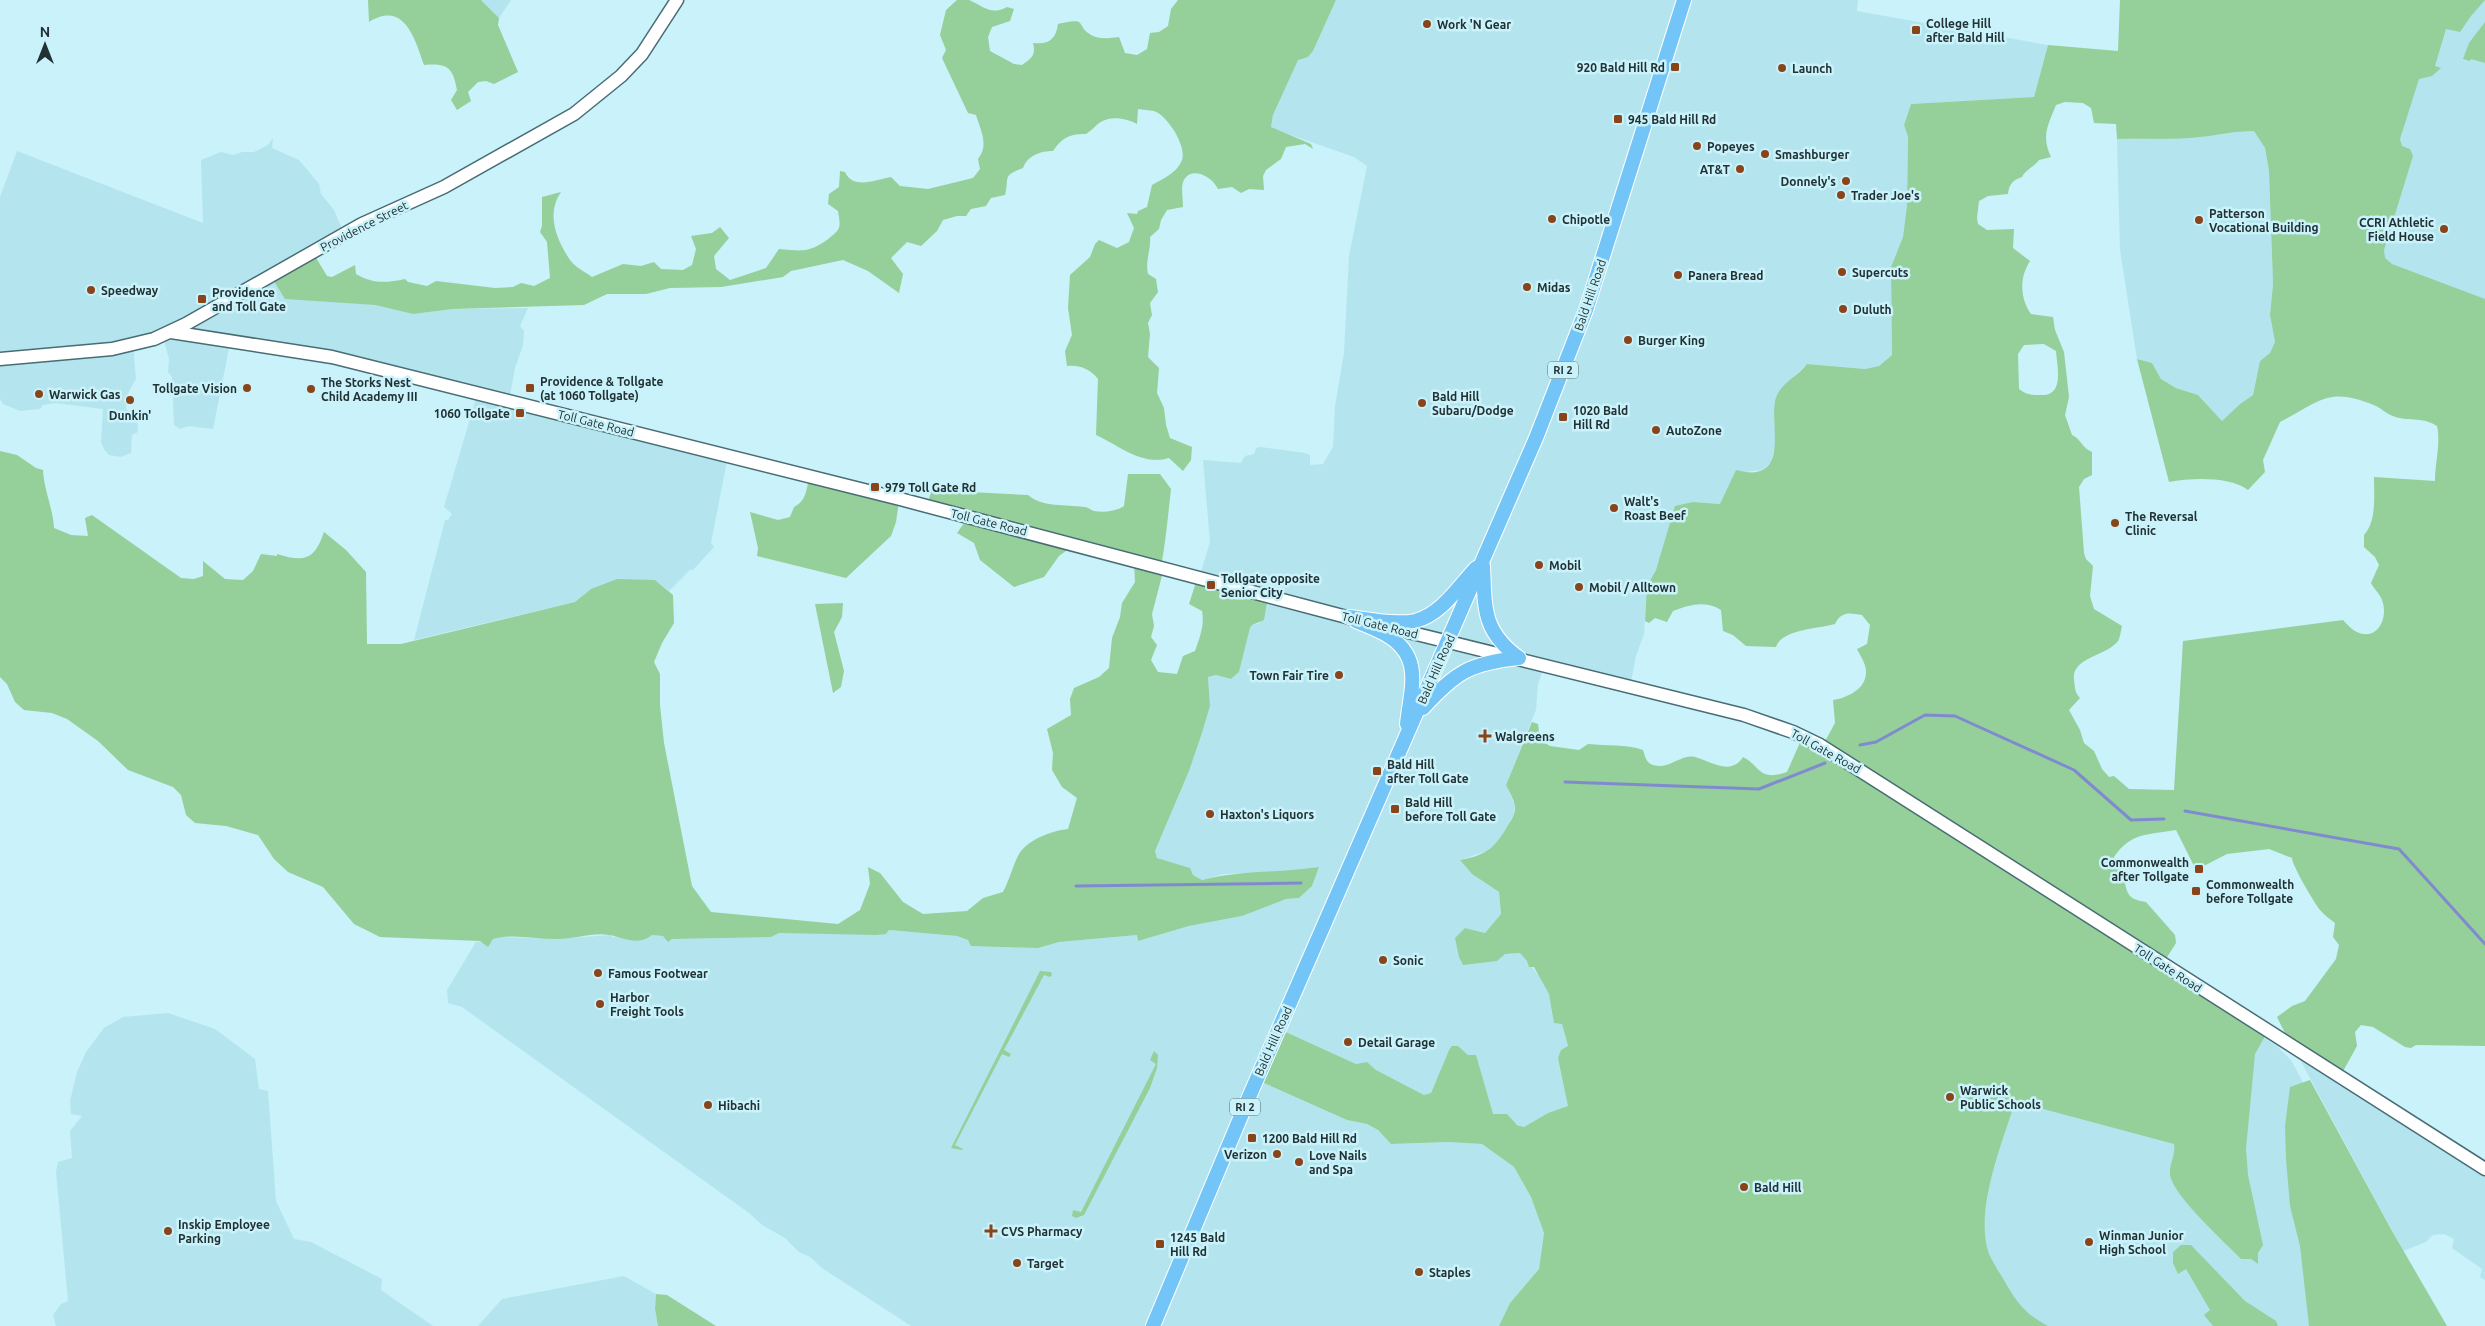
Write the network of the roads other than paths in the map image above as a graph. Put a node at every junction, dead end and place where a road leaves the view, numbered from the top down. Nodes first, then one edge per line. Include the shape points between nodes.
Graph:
1 (676, 0) edge
2 (1684, 0) edge
3 (171, 332) junction
4 (0, 359) edge
5 (1483, 560) junction
6 (1349, 617) junction
7 (1448, 643) junction
8 (1519, 658) junction
9 (1414, 718) junction
10 (1405, 739) junction
11 (2485, 1169) edge
12 (1153, 1326) edge

1 - 3 main road, Providence Street via 642,54 621,76 574,114 444,186 362,224
2 - 5 main road, Bald Hill Road / RI 2 via 1586,310 1536,438
3 - 4 main road, Providence Street via 112,349
3 - 6 main road, Toll Gate Road via 341,359 900,499
5 - 6 main road via 1436,611 1425,617 1406,621
5 - 7 main road, Bald Hill Road / RI 2
5 - 8 main road via 1485,610 1489,626 1506,649
6 - 7 main road, Toll Gate Road
6 - 10 main road via 1384,634 1408,653 1412,674
7 - 8 main road, Toll Gate Road
7 - 9 main road, Bald Hill Road / RI 2
8 - 9 main road via 1485,662 1466,669
8 - 11 main road, Toll Gate Road via 1744,715 1820,745
9 - 10 main road, Bald Hill Road / RI 2
10 - 12 main road, Bald Hill Road / RI 2

